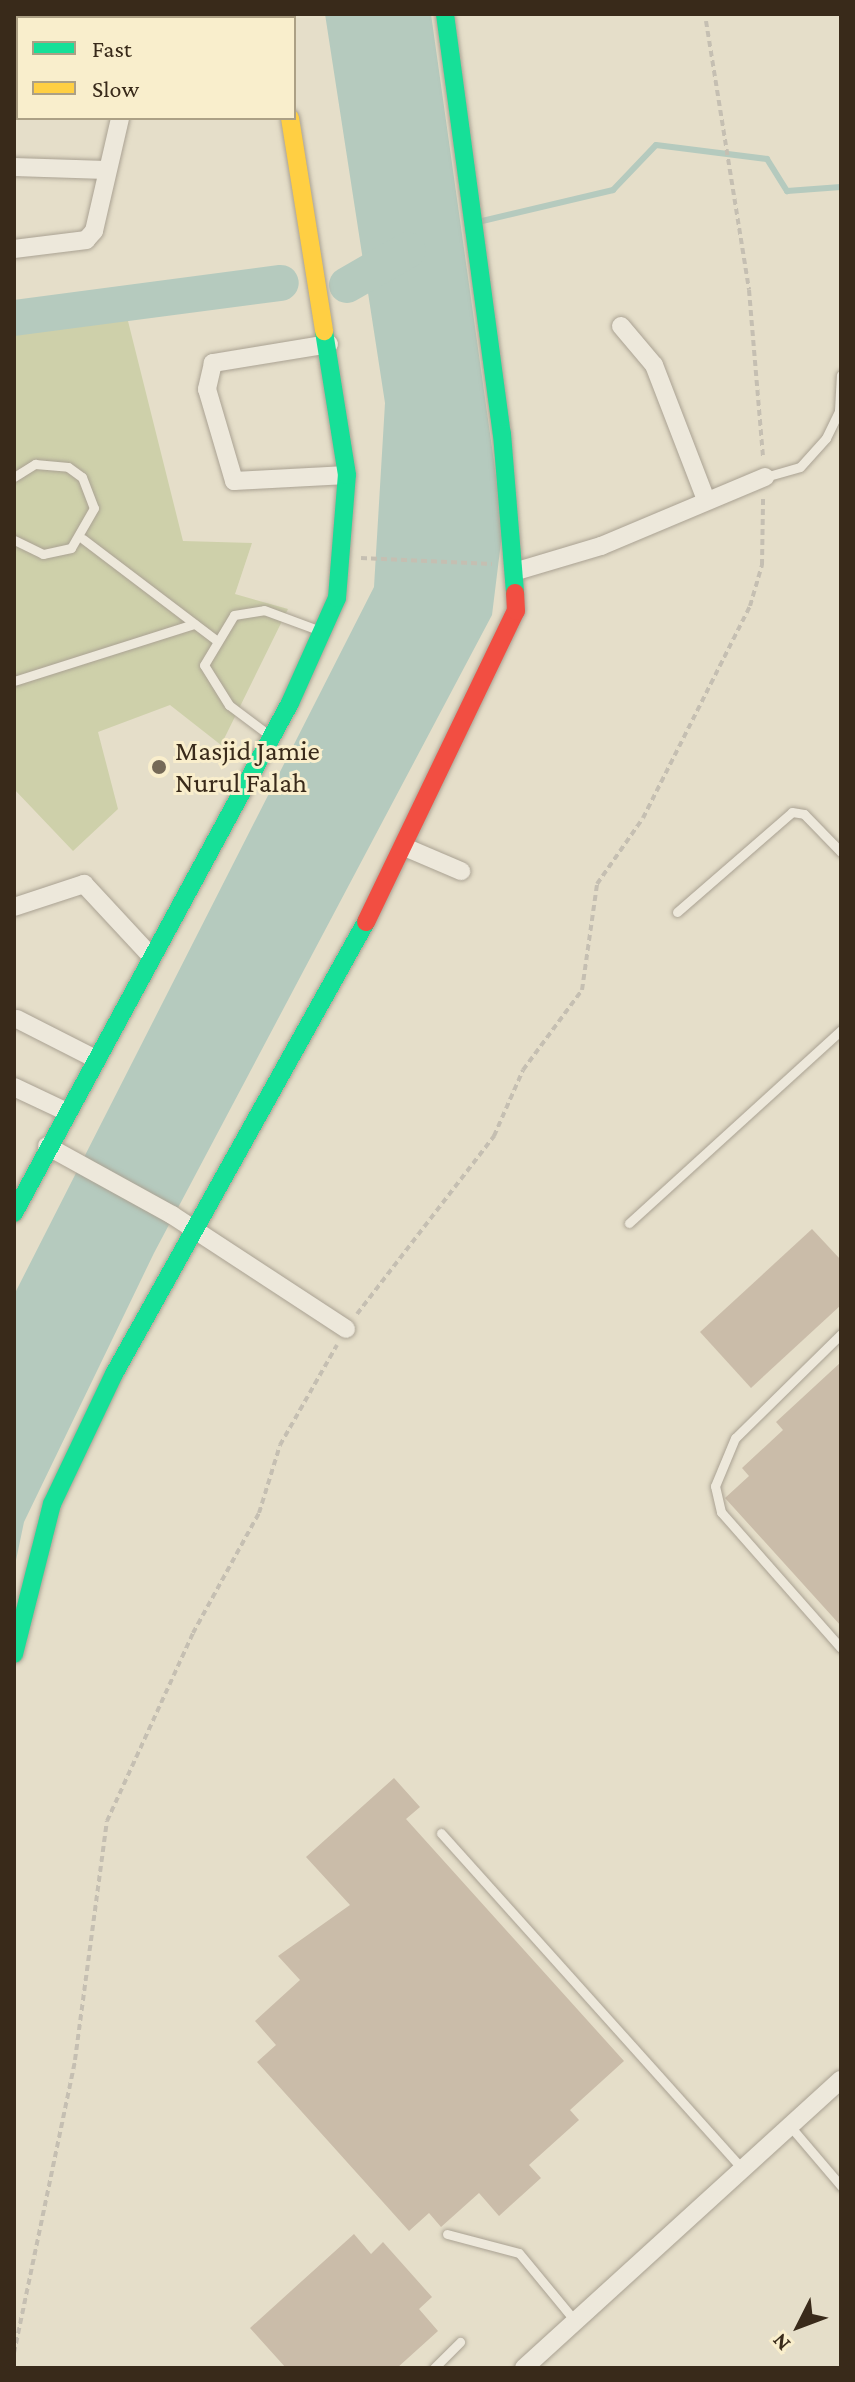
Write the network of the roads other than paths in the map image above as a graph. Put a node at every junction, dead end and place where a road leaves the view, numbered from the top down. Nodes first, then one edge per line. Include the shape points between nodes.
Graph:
1 (445, 14) edge
2 (119, 120) edge
3 (290, 120) edge
4 (14, 167) edge
5 (106, 170) junction
6 (14, 249) edge
7 (621, 326) dead end
8 (329, 344) junction
9 (841, 375) edge
10 (347, 475) junction
11 (14, 477) edge
12 (765, 477) joint
13 (706, 500) junction
14 (83, 539) junction
15 (14, 540) edge
16 (517, 571) junction
17 (194, 624) junction
18 (325, 633) junction
19 (216, 640) junction
20 (14, 681) edge
21 (270, 736) junction
22 (407, 848) junction
23 (841, 852) edge
24 (461, 871) dead end
25 (14, 907) edge
26 (677, 912) dead end
27 (151, 956) junction
28 (17, 1019) dead end
29 (841, 1030) edge
30 (94, 1058) junction
31 (14, 1087) edge
32 (65, 1111) junction
33 (47, 1146) junction
34 (14, 1213) edge
35 (629, 1223) dead end
36 (189, 1229) junction
37 (346, 1329) road end
38 (841, 1334) edge
39 (841, 1648) edge
40 (14, 1654) edge
41 (441, 1833) dead end
42 (841, 2080) edge
43 (790, 2126) junction
44 (743, 2170) junction
45 (841, 2186) edge
46 (447, 2234) dead end
47 (575, 2321) junction
48 (460, 2342) dead end
49 (434, 2368) edge
50 (524, 2368) edge

1 - 16 street
2 - 5 street
3 - 8 street
4 - 5 street
5 - 6 street via 98,217 86,240
7 - 13 street via 654,365
8 - 10 street
8 - 10 street via 213,363 207,389 234,481
9 - 12 lane via 839,411 826,438 800,467
10 - 18 street via 337,598
11 - 14 lane via 52,462 82,477 94,508
12 - 13 street
13 - 16 street via 601,546
14 - 15 lane via 43,554
14 - 17 lane
16 - 22 street via 516,611 504,646
17 - 19 lane
17 - 20 lane
18 - 19 lane via 264,610 234,615
18 - 21 street
19 - 21 lane via 206,676
21 - 27 street
22 - 24 street
22 - 36 street
23 - 26 lane via 804,814 792,812
25 - 27 street via 84,884
27 - 30 street
28 - 30 street
29 - 35 lane
30 - 32 street
31 - 32 street
32 - 33 street
33 - 34 street
33 - 36 street
36 - 37 street
36 - 40 street via 52,1504
38 - 39 lane via 735,1438 715,1486 721,1512
41 - 44 lane
42 - 43 street
43 - 44 street
43 - 45 lane
44 - 47 street
46 - 47 lane via 519,2253
47 - 50 street
48 - 49 lane

